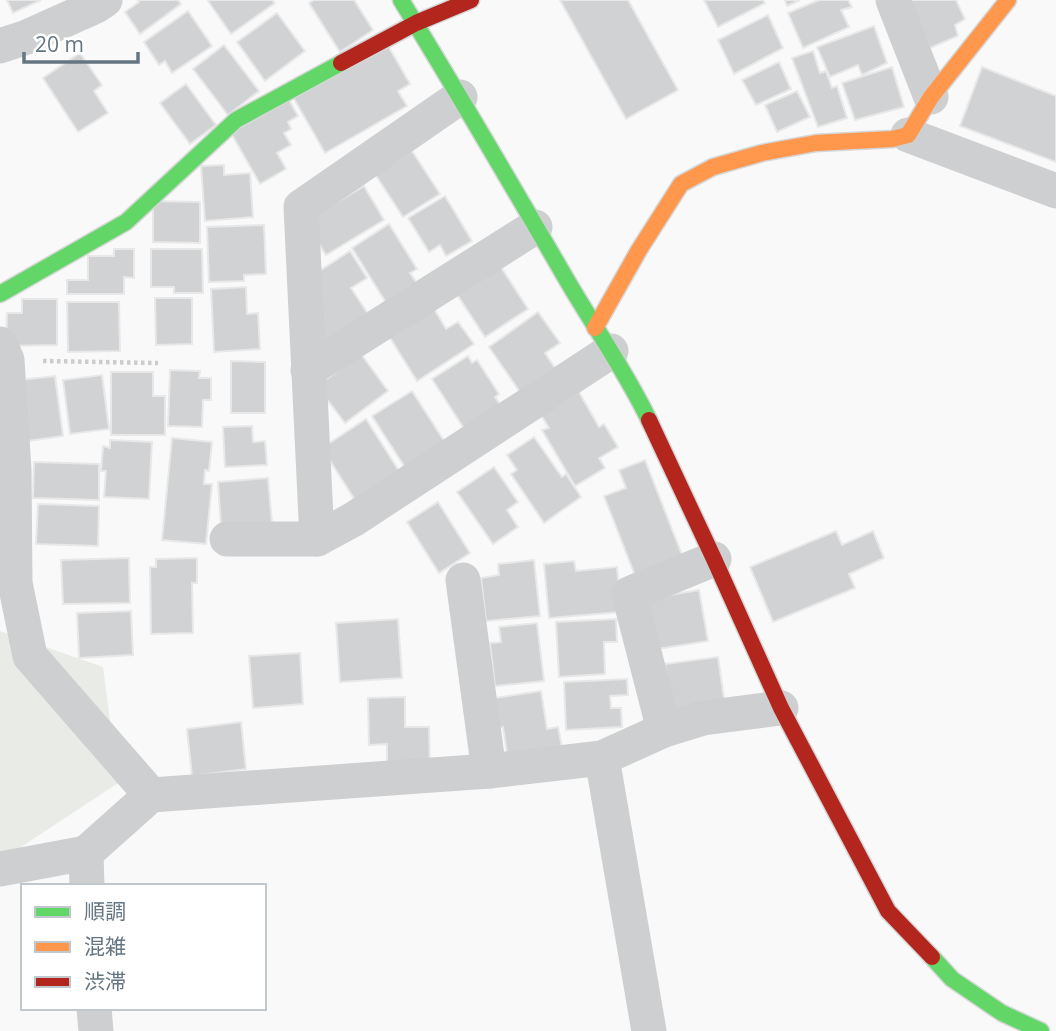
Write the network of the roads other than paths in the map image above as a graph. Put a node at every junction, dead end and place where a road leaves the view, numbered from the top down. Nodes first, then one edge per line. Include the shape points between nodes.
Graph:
1 (105, 0) edge
2 (401, 0) edge
3 (471, 0) edge
4 (892, 0) edge
5 (1008, 0) edge
6 (416, 23) junction
7 (0, 46) edge
8 (460, 97) junction
9 (931, 97) junction
10 (908, 135) junction
11 (1056, 191) edge
12 (535, 227) junction
13 (0, 294) edge
14 (603, 340) junction
15 (4, 352) edge
16 (308, 370) junction
17 (227, 539) dead end
18 (317, 539) junction
19 (714, 559) junction
20 (463, 580) dead end
21 (8, 584) edge
22 (781, 708) junction
23 (664, 730) junction
24 (601, 758) junction
25 (489, 771) junction
26 (151, 795) junction
27 (0, 869) edge
28 (86, 869) edge
29 (94, 1010) edge
30 (96, 1031) edge
31 (649, 1031) edge
32 (1041, 1031) edge

1 - 7 street
2 - 6 street
3 - 6 street
4 - 9 street
5 - 9 street
6 - 8 street
6 - 13 street via 236,120 126,222
8 - 12 street
8 - 16 street via 300,207
9 - 10 street
10 - 11 street
10 - 14 street via 762,153 713,167 681,184 639,250
12 - 14 street
12 - 16 street
14 - 18 street via 354,519
14 - 19 street via 635,391
15 - 21 street via 15,470
16 - 18 street
17 - 18 street
19 - 22 street
19 - 23 street via 629,594
20 - 25 street
21 - 26 street via 30,656
22 - 23 street via 703,718
22 - 32 street via 888,911 952,979 1002,1013
23 - 24 street
24 - 25 street
24 - 31 street
25 - 26 street
26 - 28 street
27 - 28 street
29 - 30 street

